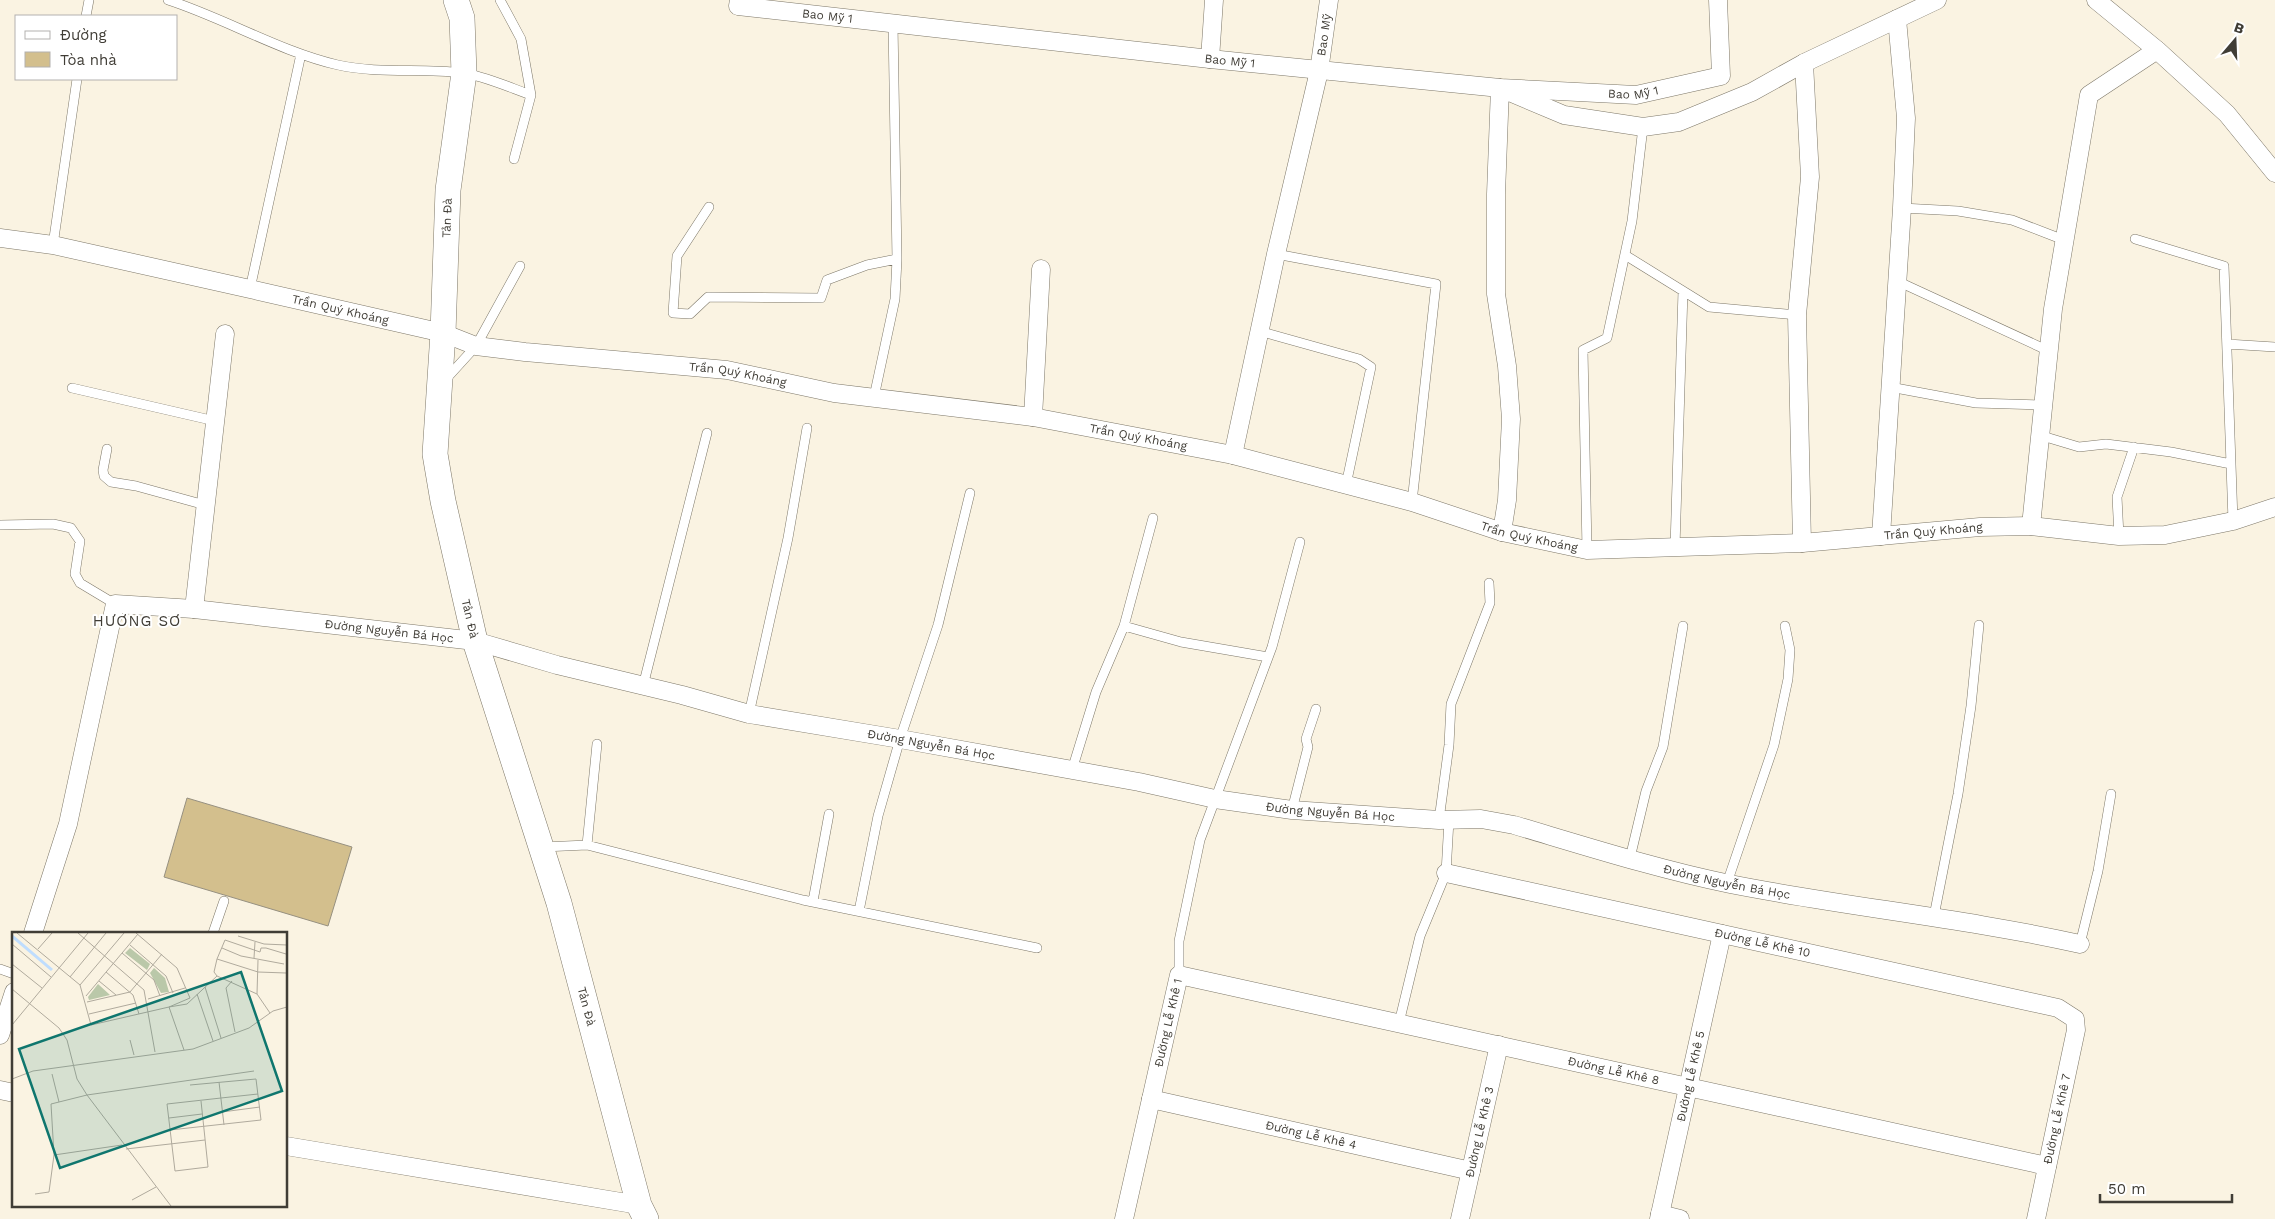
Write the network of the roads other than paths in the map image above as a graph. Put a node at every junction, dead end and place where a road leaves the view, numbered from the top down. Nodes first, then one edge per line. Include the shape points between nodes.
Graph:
1 (88, 0) edge
2 (168, 0) edge
3 (456, 0) edge
4 (500, 0) edge
5 (1214, 0) edge
6 (1329, 0) edge
7 (1718, 0) edge
8 (1937, 0) edge
9 (2096, 0) edge
10 (738, 3) edge
11 (86, 15) edge
12 (1897, 18) junction
13 (893, 24) junction
14 (2157, 50) junction
15 (301, 54) junction
16 (1210, 59) junction
17 (1804, 63) junction
18 (1319, 71) junction
19 (464, 73) junction
20 (77, 80) edge
21 (1500, 88) junction
22 (531, 95) junction
23 (1643, 127) junction
24 (514, 159) dead end
25 (2275, 173) edge
26 (710, 206) dead end
27 (1902, 208) junction
28 (0, 238) edge
29 (2135, 239) dead end
30 (2064, 240) junction
31 (53, 244) junction
32 (1276, 254) junction
33 (1625, 255) junction
34 (897, 259) junction
35 (520, 266) dead end
36 (1041, 269) dead end
37 (1897, 281) junction
38 (250, 289) junction
39 (1683, 291) junction
40 (1797, 315) junction
41 (1259, 331) junction
42 (443, 333) junction
43 (225, 334) dead end
44 (2227, 344) junction
45 (476, 346) junction
46 (2275, 347) edge
47 (2049, 351) junction
48 (439, 387) junction
49 (1890, 387) junction
50 (72, 388) dead end
51 (874, 397) junction
52 (2043, 405) junction
53 (1033, 417) junction
54 (215, 421) junction
55 (807, 428) dead end
56 (706, 433) dead end
57 (2039, 435) junction
58 (2134, 447) junction
59 (107, 449) dead end
60 (1233, 455) junction
61 (2231, 464) junction
62 (1346, 485) junction
63 (970, 493) dead end
64 (1412, 502) junction
65 (204, 505) junction
66 (2275, 507) edge
67 (1153, 518) dead end
68 (2233, 521) junction
69 (0, 525) edge
70 (2031, 526) junction
71 (1502, 532) junction
72 (1880, 536) junction
73 (2119, 536) junction
74 (1300, 542) dead end
75 (1802, 543) junction
76 (1676, 547) junction
77 (1587, 550) junction
78 (1489, 583) dead end
79 (115, 604) junction
80 (194, 609) junction
81 (1979, 625) dead end
82 (1124, 626) junction
83 (1684, 626) dead end
84 (1785, 626) dead end
85 (475, 641) junction
86 (1268, 656) junction
87 (643, 686) junction
88 (1316, 709) dead end
89 (749, 714) junction
90 (900, 738) junction
91 (597, 744) dead end
92 (1072, 770) junction
93 (2111, 794) dead end
94 (1215, 798) junction
95 (1292, 810) junction
96 (829, 814) dead end
97 (1444, 820) junction
98 (588, 845) junction
99 (540, 847) junction
100 (1630, 858) junction
101 (1446, 873) junction
102 (1727, 883) junction
103 (224, 901) dead end
104 (813, 901) junction
105 (859, 911) junction
106 (1934, 916) junction
107 (33, 932) edge
108 (213, 932) edge
109 (1722, 934) junction
110 (2080, 944) joint
111 (1037, 948) dead end
112 (0, 969) edge
113 (12, 973) edge
114 (1179, 975) junction
115 (12, 998) edge
116 (2075, 1019) joint
117 (1399, 1023) junction
118 (0, 1035) edge
119 (1499, 1045) junction
120 (1688, 1087) junction
121 (1151, 1099) junction
122 (288, 1146) edge
123 (2047, 1166) junction
124 (1471, 1171) junction
125 (642, 1212) edge
126 (1659, 1217) edge
127 (1124, 1219) edge
128 (1460, 1219) edge
129 (1680, 1219) edge
130 (2036, 1219) edge

1 - 11 lane
2 - 15 lane
3 - 19 main road, Tản Đà via 462,18
4 - 22 lane via 521,39
5 - 16 street
6 - 18 street, Bao Mỹ
7 - 21 street, Bao Mỹ 1 via 1721,76 1636,95
8 - 12 street
9 - 14 street
10 - 13 street, Bao Mỹ 1
12 - 17 street
12 - 27 street via 1906,118
13 - 16 street, Bao Mỹ 1
13 - 34 lane
14 - 25 street via 2227,114
14 - 30 street via 2089,95
15 - 19 lane via 370,70
15 - 38 lane
16 - 18 street, Bao Mỹ 1
17 - 23 street via 1717,108 1679,122
17 - 40 street via 1810,177
18 - 21 street, Bao Mỹ 1
18 - 32 street, Bao Mỹ
19 - 22 lane
19 - 42 main road, Tản Đà via 448,190
20 - 31 lane
21 - 23 street via 1564,115
21 - 71 street via 1496,294 1511,418 1508,500
22 - 24 lane
23 - 33 lane
26 - 34 lane via 677,256 673,313 690,314 708,297 821,298 827,280 867,265
27 - 30 lane via 1958,211 2012,220
27 - 37 street
28 - 31 street, Trần Quý Khoáng
29 - 44 lane via 2224,266
30 - 47 street
31 - 38 street, Trần Quý Khoáng
32 - 41 street, Bao Mỹ
32 - 64 lane via 1436,284
33 - 39 lane
33 - 77 lane via 1607,338 1583,350
34 - 51 lane via 895,299
35 - 45 lane
36 - 53 street
37 - 47 lane
37 - 49 street
38 - 42 street, Trần Quý Khoáng
39 - 40 lane via 1709,308
39 - 76 lane
40 - 75 street
41 - 60 street, Bao Mỹ
41 - 62 lane via 1359,359 1371,367
42 - 45 street, Trần Quý Khoáng
42 - 48 main road, Tản Đà
43 - 54 street
44 - 46 lane
44 - 61 lane
45 - 48 lane
45 - 51 street, Trần Quý Khoáng via 727,370 834,393
47 - 52 street
48 - 85 main road, Tản Đà via 435,454
49 - 52 lane via 1976,404
49 - 72 street
50 - 54 lane
51 - 53 street, Trần Quý Khoáng
52 - 57 street
53 - 60 street, Trần Quý Khoáng
54 - 65 street
55 - 89 lane via 788,538
56 - 87 lane
57 - 58 lane via 2080,447 2106,444
57 - 70 street
58 - 61 lane
58 - 73 lane via 2117,497
59 - 65 lane via 103,470 111,482
60 - 62 street, Trần Quý Khoáng
61 - 68 lane
62 - 64 street, Trần Quý Khoáng
63 - 90 lane via 938,625
64 - 71 street, Trần Quý Khoáng
65 - 80 street
66 - 68 street, Trần Quý Khoáng
67 - 82 lane
68 - 73 street, Trần Quý Khoáng via 2165,535
69 - 79 lane via 53,524 71,528 80,541 75,574 80,583
70 - 72 street, Trần Quý Khoáng via 1980,526
70 - 73 street, Trần Quý Khoáng
71 - 77 street, Trần Quý Khoáng
72 - 75 street, Trần Quý Khoáng
74 - 86 lane, Đường Lễ Khê 1
75 - 76 street, Trần Quý Khoáng
76 - 77 street, Trần Quý Khoáng
78 - 97 lane via 1490,603 1451,704
79 - 80 street, Đường Nguyễn Bá Học
79 - 107 street via 68,824
80 - 85 street, Đường Nguyễn Bá Học
81 - 106 lane via 1958,794
82 - 86 lane via 1181,642
82 - 92 lane via 1096,692
83 - 100 lane via 1663,746 1646,790
84 - 102 lane via 1790,650 1788,679 1774,745
85 - 87 street, Đường Nguyễn Bá Học
85 - 99 main road, Tản Đà
86 - 94 lane, Đường Lễ Khê 1
87 - 89 street, Đường Nguyễn Bá Học
88 - 95 lane via 1306,739 1308,747
89 - 90 street, Đường Nguyễn Bá Học
90 - 92 street, Đường Nguyễn Bá Học
90 - 105 lane via 878,816
91 - 98 lane
92 - 94 street, Đường Nguyễn Bá Học
93 - 110 lane via 2098,872
94 - 95 street, Đường Nguyễn Bá Học
94 - 114 lane, Đường Lễ Khê 1 via 1200,840 1179,941
95 - 97 street, Đường Nguyễn Bá Học
96 - 104 lane
97 - 100 street, Đường Nguyễn Bá Học via 1481,819 1514,825
97 - 101 lane
98 - 99 lane
98 - 104 lane
99 - 125 main road, Tản Đà via 559,903
100 - 102 street, Đường Nguyễn Bá Học
101 - 109 street, Đường Lễ Khê 10
101 - 117 lane via 1420,936
102 - 106 street, Đường Nguyễn Bá Học via 1835,903
103 - 108 lane
104 - 105 lane
105 - 111 lane
106 - 110 street, Đường Nguyễn Bá Học
109 - 116 street, Đường Lễ Khê 10 via 2058,1008
109 - 120 street, Đường Lễ Khê 5
112 - 113 lane
114 - 117 street, Đường Lễ Khê 8
114 - 121 street, Đường Lễ Khê 1
115 - 118 street
116 - 123 street, Đường Lễ Khê 7 via 2076,1030
117 - 119 street, Đường Lễ Khê 8
119 - 120 street, Đường Lễ Khê 8
119 - 124 street, Đường Lễ Khê 3
120 - 123 street, Đường Lễ Khê 8
120 - 126 street, Đường Lễ Khê 5
121 - 124 street, Đường Lễ Khê 4
121 - 127 street, Đường Lễ Khê 1
122 - 125 street
123 - 130 street, Đường Lễ Khê 7
124 - 128 street, Đường Lễ Khê 3
126 - 129 street

